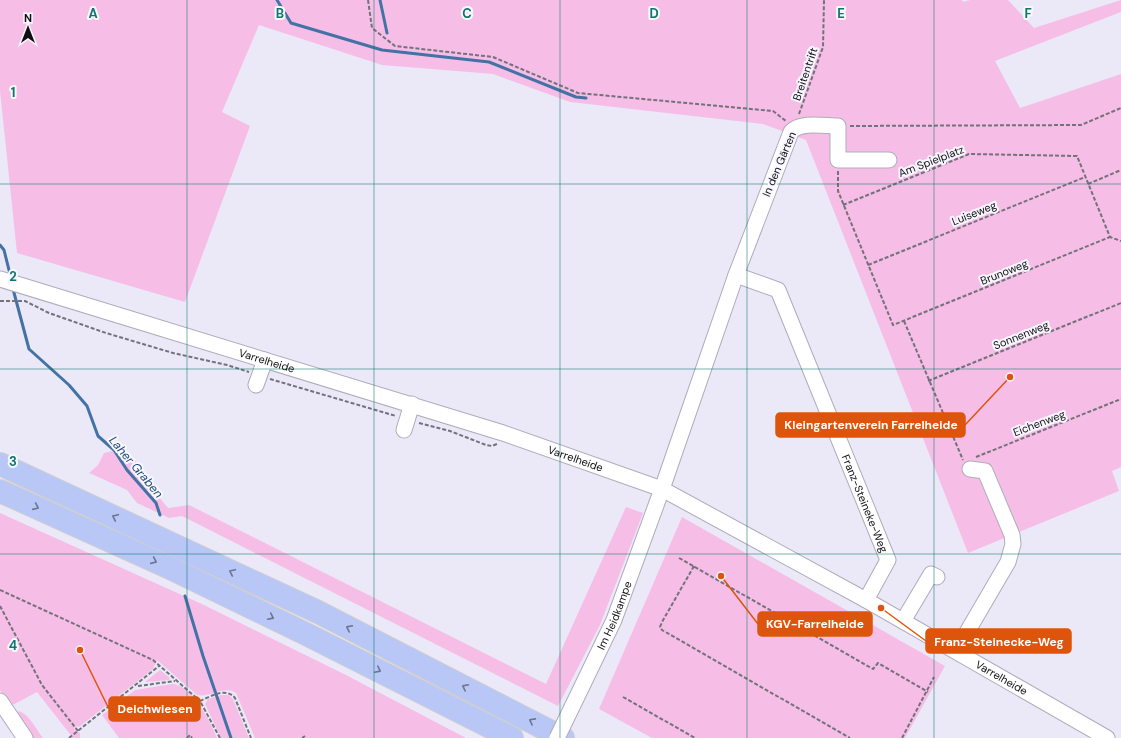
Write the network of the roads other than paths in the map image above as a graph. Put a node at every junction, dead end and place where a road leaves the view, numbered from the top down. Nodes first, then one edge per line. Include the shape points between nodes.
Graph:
1 (889, 160) dead end
2 (736, 274) junction
3 (1, 279) edge
4 (265, 360) junction
5 (256, 385) dead end
6 (412, 404) junction
7 (404, 430) dead end
8 (0, 464) edge
9 (967, 465) road end
10 (662, 489) junction
11 (0, 491) edge
12 (937, 577) dead end
13 (866, 600) junction
14 (903, 621) junction
15 (956, 651) junction
16 (0, 702) edge
17 (25, 738) edge
18 (512, 738) edge
19 (557, 738) edge
20 (563, 738) edge
21 (1107, 738) edge

1 - 2 street, In den Gärten via 838,160 838,126 795,127
2 - 10 street, In den Gärten
2 - 13 street, Franz-Steineke-Weg via 778,290 885,552 888,560
3 - 4 street, Varrelheide
4 - 5 street
4 - 6 street, Varrelheide
6 - 7 street
6 - 10 street, Varrelheide
20 -> 8 highway via 318,612
9 - 15 street via 985,471 1012,535 1013,544 1008,562
10 - 13 street, Varrelheide
10 - 19 street, Im Heidkampe, bridge via 614,620
11 -> 18 highway via 175,570
12 - 14 street via 931,574
13 - 14 street, Varrelheide
14 - 15 street, Varrelheide
15 - 21 street, Varrelheide
16 - 17 street

